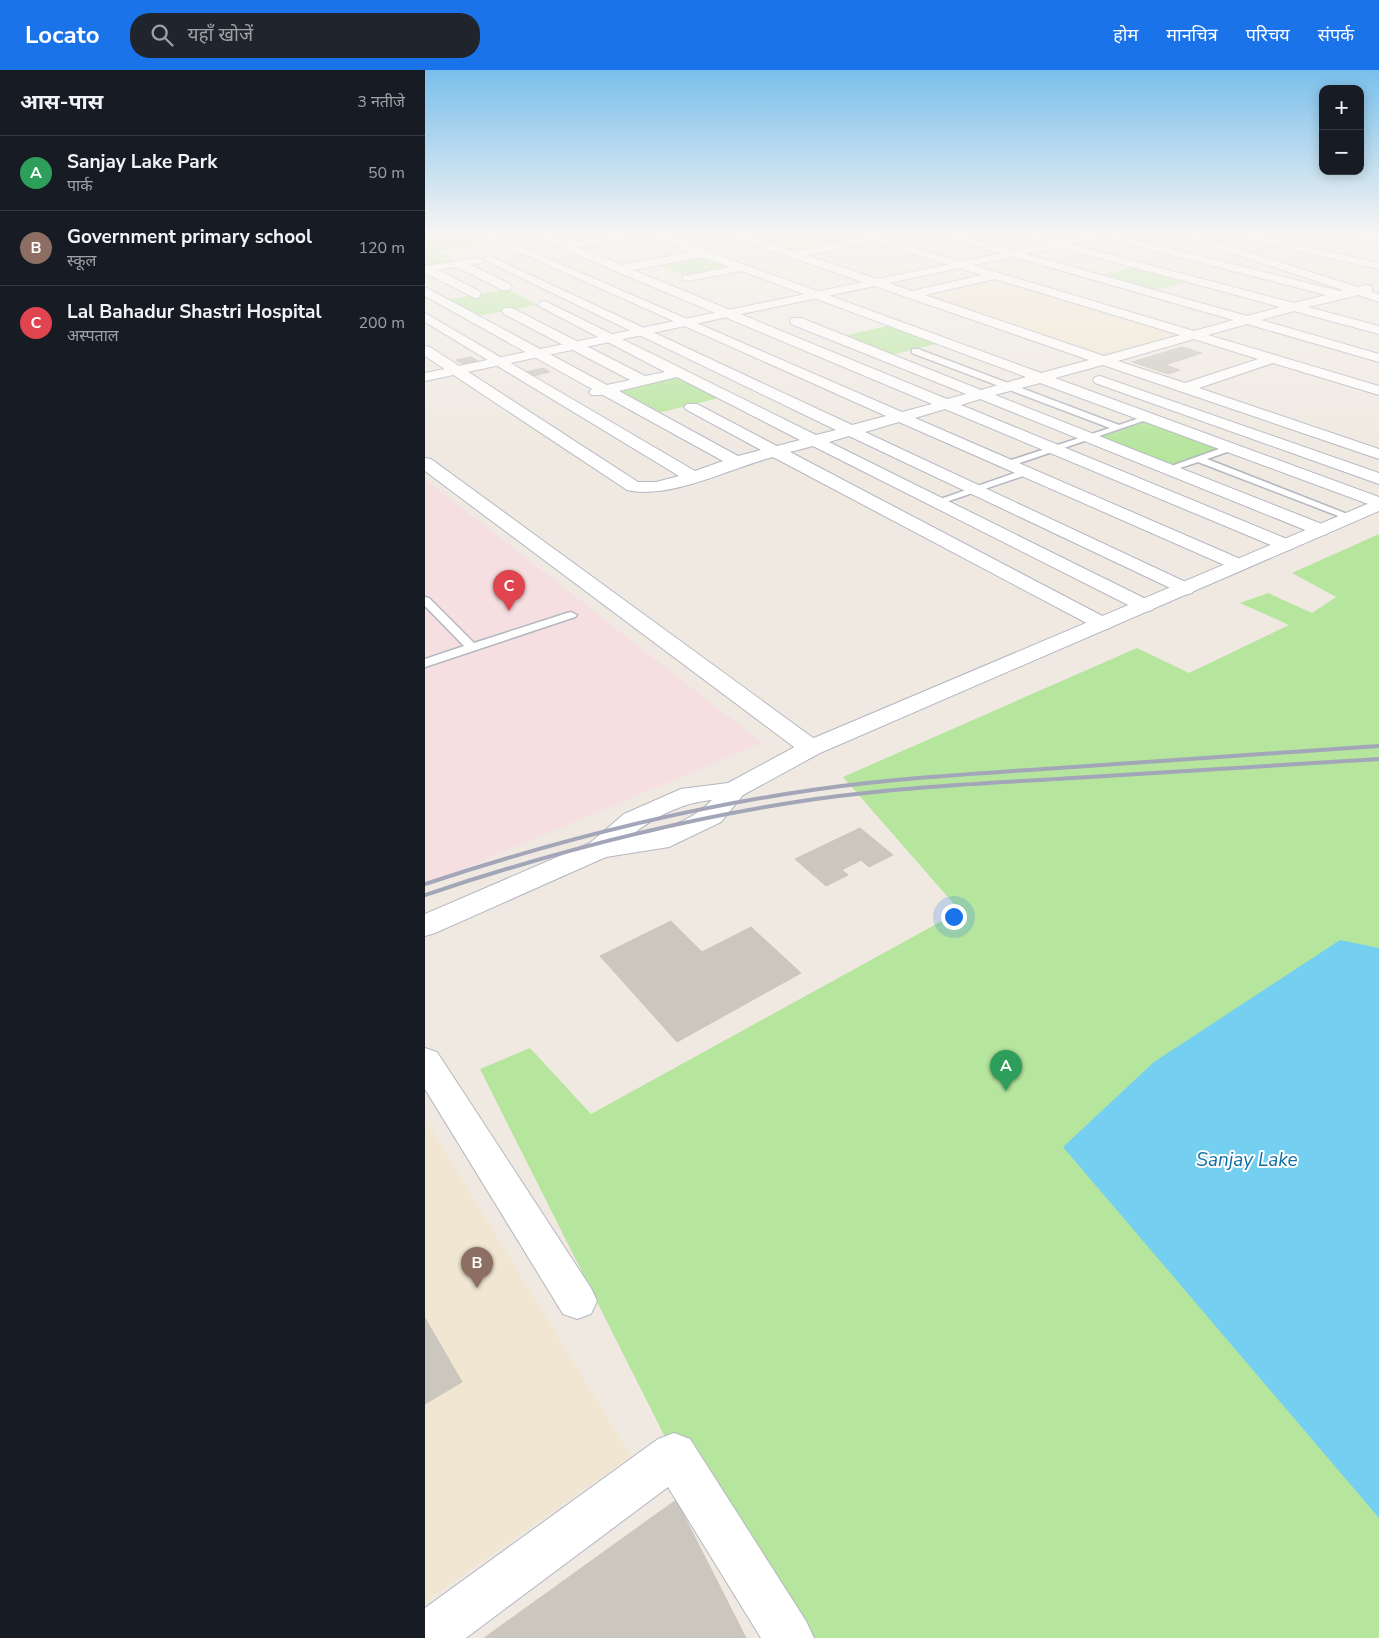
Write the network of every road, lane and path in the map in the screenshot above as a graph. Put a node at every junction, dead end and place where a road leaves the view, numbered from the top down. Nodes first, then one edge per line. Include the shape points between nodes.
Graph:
1 (451, 305) edge
2 (515, 305) edge
3 (536, 305) edge
4 (586, 305) edge
5 (647, 305) edge
6 (709, 305) edge
7 (763, 305) edge
8 (802, 305) edge
9 (846, 305) edge
10 (940, 305) edge
11 (1093, 305) edge
12 (1196, 305) edge
13 (1239, 305) edge
14 (1288, 305) edge
15 (1301, 305) edge
16 (759, 306) junction
17 (1295, 307) junction
18 (814, 310) dead end
19 (954, 310) junction
20 (500, 313) junction
21 (728, 313) junction
22 (1271, 314) junction
23 (930, 315) dead end
24 (425, 317) edge
25 (474, 318) junction
26 (912, 319) dead end
27 (1247, 320) junction
28 (1203, 321) dead end
29 (685, 322) junction
30 (893, 323) junction
31 (874, 327) dead end
32 (1222, 327) junction
33 (1325, 329) dead end
34 (1379, 330) edge
35 (641, 331) junction
36 (857, 331) dead end
37 (1193, 335) junction
38 (1250, 335) dead end
39 (834, 336) junction
40 (608, 338) junction
41 (948, 344) junction
42 (1379, 344) edge
43 (574, 345) junction
44 (425, 350) edge
45 (915, 351) junction
46 (1357, 352) junction
47 (538, 353) junction
48 (888, 358) junction
49 (1379, 358) edge
50 (1272, 359) junction
51 (1103, 360) junction
52 (500, 361) junction
53 (1051, 363) dead end
54 (855, 366) junction
55 (1070, 369) junction
56 (457, 370) junction
57 (678, 373) junction
58 (425, 377) edge
59 (810, 377) junction
60 (1040, 378) junction
61 (643, 381) junction
62 (1009, 386) junction
63 (1185, 388) junction
64 (763, 389) junction
65 (605, 390) junction
66 (1379, 391) edge
67 (980, 394) junction
68 (728, 398) junction
69 (565, 399) junction
70 (946, 404) junction
71 (692, 407) junction
72 (519, 410) junction
73 (653, 416) junction
74 (900, 417) junction
75 (1148, 418) junction
76 (1119, 428) junction
77 (851, 430) junction
78 (1088, 438) junction
79 (814, 441) junction
80 (1230, 448) junction
81 (1055, 449) junction
82 (1375, 449) edge
83 (778, 451) junction
84 (1199, 459) junction
85 (737, 462) junction
86 (425, 463) edge
87 (1008, 464) junction
88 (1168, 469) junction
89 (1026, 472) junction
90 (693, 477) junction
91 (1379, 479) edge
92 (975, 489) junction
93 (937, 502) junction
94 (1379, 504) edge
95 (1350, 517) junction
96 (1320, 530) junction
97 (1285, 545) junction
98 (1239, 566) junction
99 (1185, 589) junction
100 (425, 600) edge
101 (1145, 606) junction
102 (571, 615) dead end
103 (1103, 624) junction
104 (472, 648) junction
105 (425, 663) edge
106 (811, 748) junction
107 (425, 926) edge
108 (425, 1061) edge
109 (577, 1301) dead end
110 (425, 1638) edge
111 (789, 1638) edge

1 - 25 street
2 - 20 street
3 - 40 street
4 - 35 street
5 - 29 street
6 - 21 street
7 - 16 street
8 - 18 street
9 - 30 street
10 - 19 street
11 - 37 street
12 - 27 street
13 - 22 street
14 - 17 street
15 - 17 street
16 - 21 street
16 - 39 street
17 - 22 street
17 - 34 street
19 - 23 street
19 - 51 street
20 - 25 street
20 - 43 street
21 - 29 street
21 - 54 street
22 - 27 street
22 - 33 street
24 - 52 street
25 - 47 street
26 - 30 street
27 - 32 street
27 - 46 street
28 - 32 street
29 - 35 street
29 - 59 street
30 - 31 street
30 - 41 street
32 - 37 street
32 - 38 street
35 - 40 street
35 - 64 street
36 - 39 street
37 - 50 street
37 - 51 street
39 - 48 street
40 - 43 street
40 - 57 street
41 - 45 street
41 - 60 street
42 - 46 street
43 - 47 street
43 - 61 street
44 - 56 street
45 - 48 street
45 - 62 lane
46 - 49 street
47 - 52 street
47 - 65 street
48 - 54 street
48 - 67 street
50 - 63 street
50 - 66 street
51 - 55 street
51 - 63 street
52 - 56 street
52 - 69 street
53 - 55 street
54 - 59 street
54 - 70 street
55 - 60 street
55 - 91 street
56 - 58 street
56 - 72 street
57 - 61 street
57 - 68 street
59 - 64 street
59 - 74 street
60 - 62 street
60 - 75 street
61 - 65 street
62 - 67 street
62 - 76 lane
63 - 82 street
64 - 68 street
64 - 77 street
65 - 69 street
65 - 73 street
67 - 70 street
67 - 78 street
68 - 71 street
68 - 79 street
69 - 72 street
69 - 90 street
70 - 74 street
70 - 81 street
71 - 73 street
71 - 83 street
72 - 90 street via 633,486 642,489
73 - 85 street
74 - 77 street
74 - 87 street
75 - 76 lane
75 - 80 street
76 - 78 lane
77 - 79 street
77 - 92 street
78 - 81 lane
78 - 88 street
79 - 83 street
79 - 93 street
80 - 84 lane
80 - 94 street
81 - 87 lane
81 - 97 street
83 - 85 street
83 - 103 street
84 - 88 lane
84 - 95 lane
85 - 90 street
86 - 106 street
87 - 89 street
88 - 96 street
89 - 92 lane
89 - 98 street
92 - 93 lane
92 - 99 street
93 - 101 street
94 - 95 street
95 - 96 street
96 - 97 street
97 - 98 street
98 - 99 street
99 - 101 street
100 - 104 lane
101 - 103 street
102 - 104 lane
103 - 106 street
104 - 105 lane
106 - 107 street via 734,790 712,816 659,841 600,849
108 - 109 street
110 - 111 street via 674,1455

